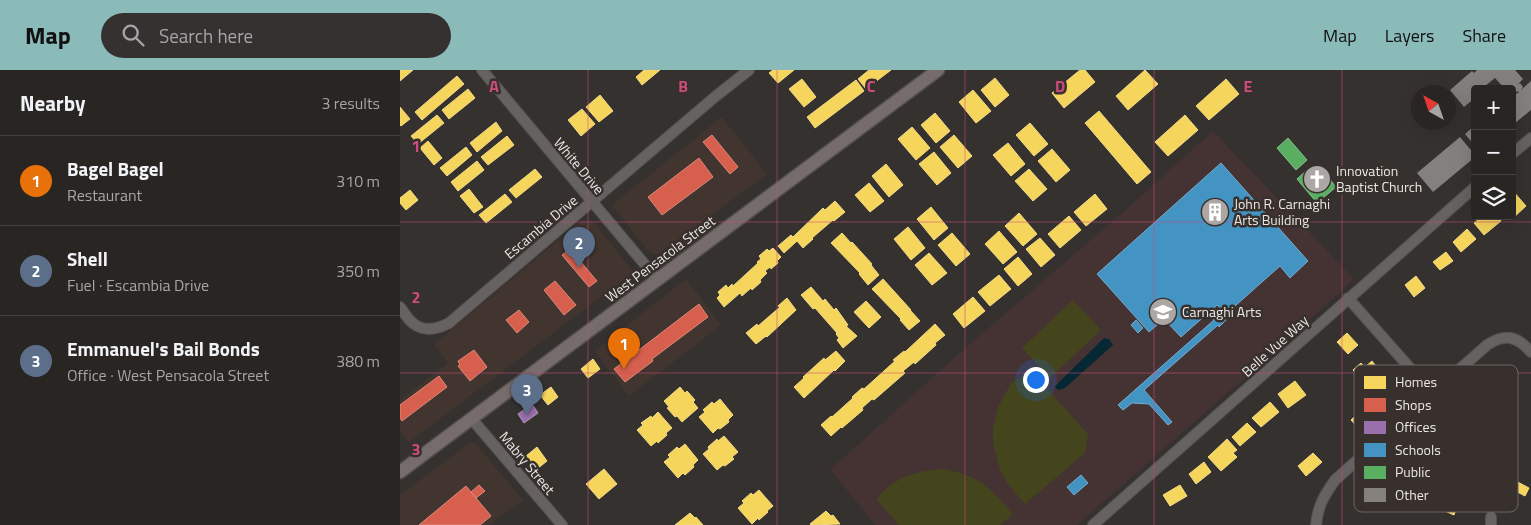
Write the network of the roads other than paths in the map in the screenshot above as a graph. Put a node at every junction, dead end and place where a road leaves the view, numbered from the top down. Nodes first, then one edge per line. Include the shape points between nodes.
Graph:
1 (482, 70) edge
2 (749, 70) edge
3 (938, 70) edge
4 (1531, 138) edge
5 (1516, 151) edge
6 (1471, 190) edge
7 (591, 202) junction
8 (657, 279) junction
9 (1348, 298) junction
10 (400, 307) edge
11 (1531, 352) edge
12 (1407, 365) edge
13 (1465, 365) edge
14 (471, 418) junction
15 (1354, 463) edge
16 (400, 472) edge
17 (562, 525) edge
18 (1093, 525) edge
19 (1316, 525) edge

1 - 7 street, White Drive
2 - 7 street, Escambia Drive
3 - 8 main road, West Pensacola Street
4 - 5 street
6 - 9 street, Belle Vue Way
7 - 8 street, White Drive
7 - 10 street, Escambia Drive via 441,328 413,324
8 - 14 main road, West Pensacola Street
9 - 12 street
9 - 18 street, Belle Vue Way
11 - 13 street via 1517,340 1500,338
14 - 16 main road, West Pensacola Street
14 - 17 street, Mabry Street
15 - 19 street via 1335,480 1322,498

